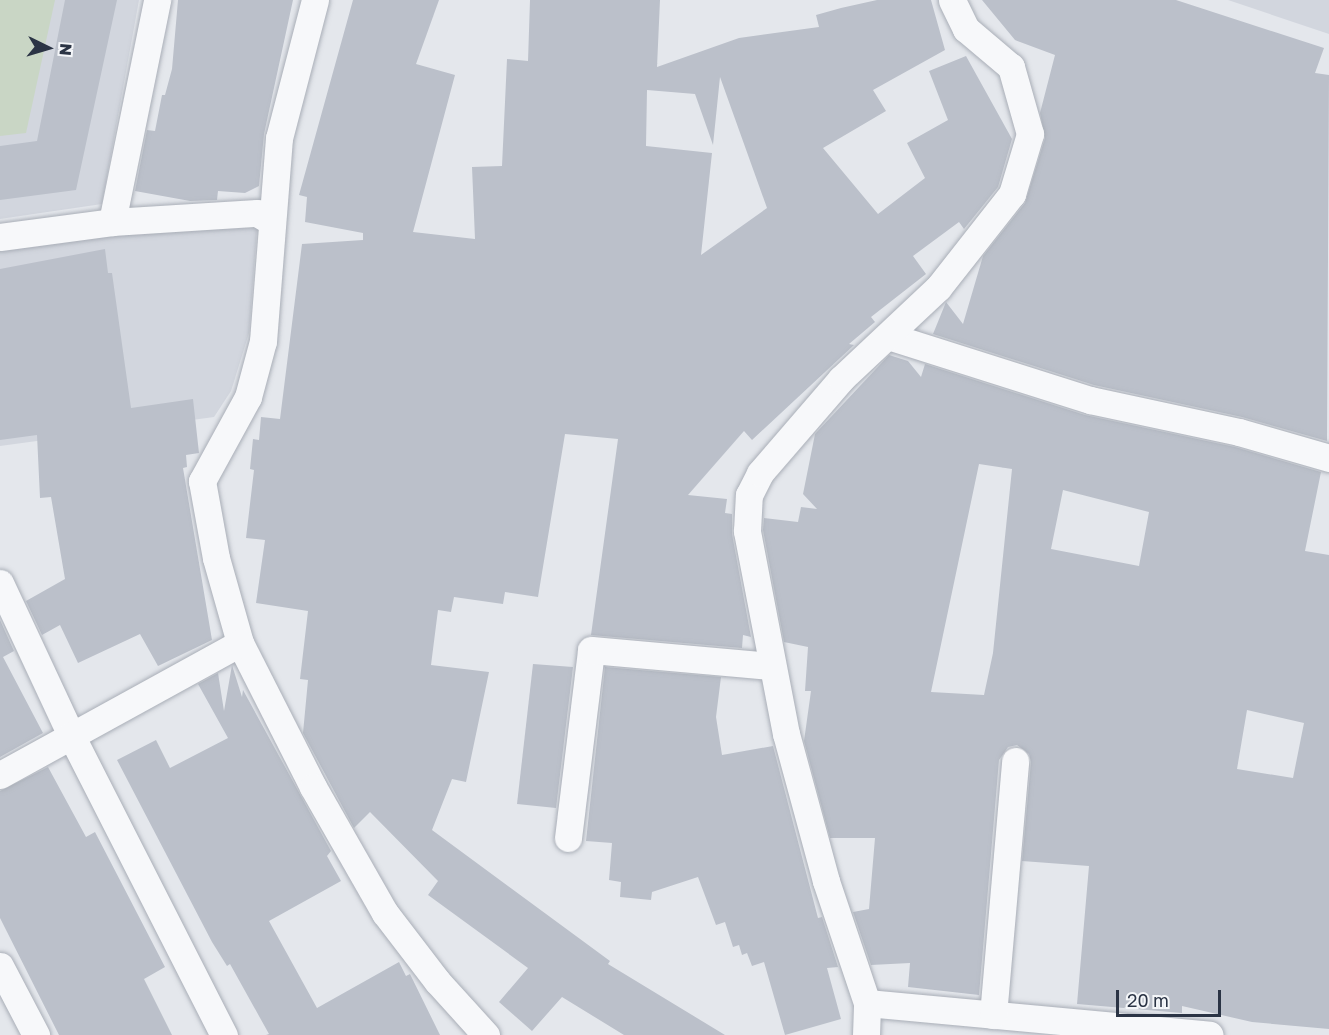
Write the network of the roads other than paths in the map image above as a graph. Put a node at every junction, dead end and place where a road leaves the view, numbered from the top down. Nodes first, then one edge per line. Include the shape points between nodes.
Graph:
1 (157, 0) edge
2 (315, 0) edge
3 (952, 0) edge
4 (271, 221) junction
5 (112, 222) junction
6 (0, 237) edge
7 (888, 336) junction
8 (1329, 458) edge
9 (0, 583) edge
10 (240, 643) junction
11 (771, 666) junction
12 (71, 735) junction
13 (1015, 761) dead end
14 (0, 775) edge
15 (568, 838) dead end
16 (0, 966) edge
17 (867, 1004) junction
18 (993, 1016) junction
19 (955, 1023) edge
20 (36, 1035) edge
21 (224, 1035) edge
22 (486, 1035) edge
23 (866, 1035) edge
24 (1210, 1035) edge

1 - 5 street
2 - 4 street via 279,138
3 - 7 street via 966,29 1011,67 1030,134 1012,194 938,288
4 - 5 street via 257,213
4 - 10 street via 263,341 251,386 202,482 216,558
5 - 6 street
7 - 8 street via 1090,400 1229,429
7 - 11 street via 841,379 760,473 748,495 747,531
9 - 12 street
10 - 12 street
10 - 22 street via 313,787 385,913 437,981
11 - 15 street via 591,650
11 - 17 street via 826,882
12 - 14 street
12 - 21 street
13 - 18 street
16 - 20 street
17 - 19 street
17 - 23 street
18 - 19 street
18 - 24 street

